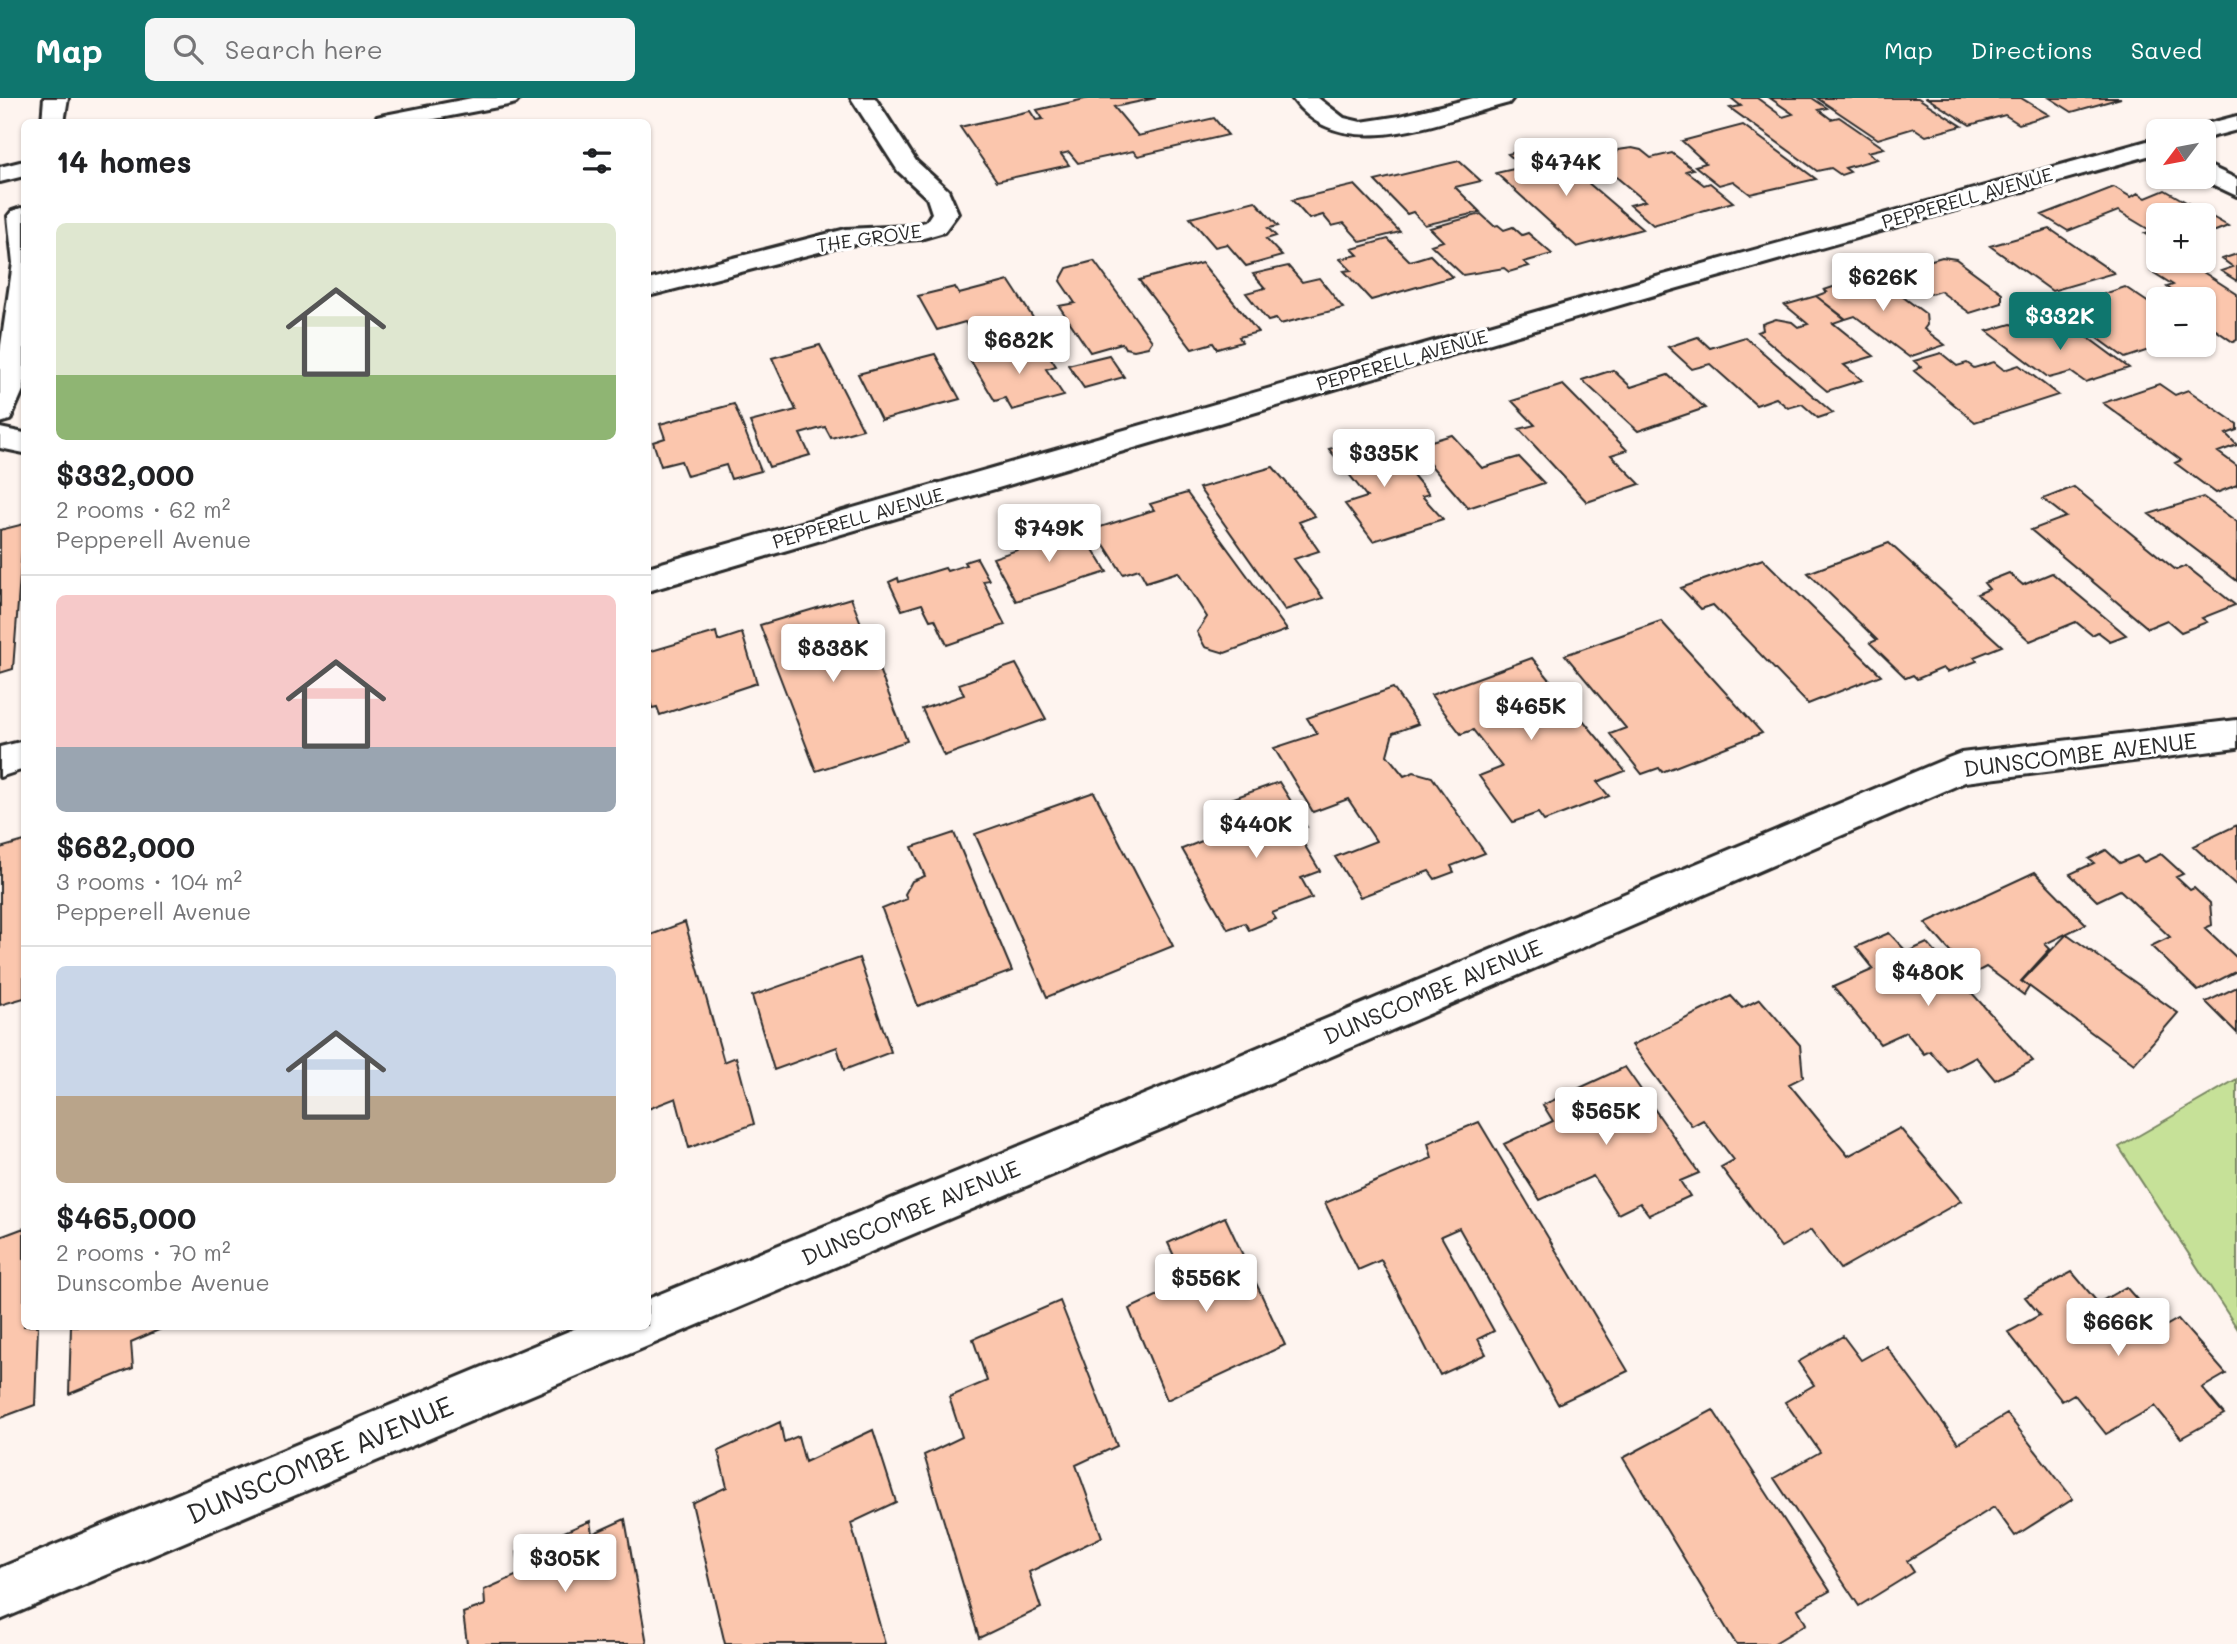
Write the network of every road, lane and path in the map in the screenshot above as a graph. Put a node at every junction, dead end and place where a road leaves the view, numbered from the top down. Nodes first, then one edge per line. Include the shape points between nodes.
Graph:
1 (56, 98) edge
2 (508, 98) edge
3 (863, 98) edge
4 (1304, 98) edge
5 (1501, 98) edge
6 (53, 119) edge
7 (400, 119) edge
8 (2237, 123) edge
9 (2216, 129) edge
10 (2146, 148) edge
11 (21, 170) edge
12 (0, 175) edge
13 (2216, 177) edge
14 (2237, 189) edge
15 (15, 217) edge
16 (21, 246) edge
17 (21, 283) edge
18 (651, 287) edge
19 (6, 364) edge
20 (0, 412) edge
21 (0, 438) edge
22 (21, 442) edge
23 (651, 578) edge
24 (2237, 734) edge
25 (21, 756) edge
26 (0, 762) edge
27 (651, 1322) edge
28 (629, 1330) edge
29 (0, 1594) edge

1 - 6 street
2 - 7 street
3 - 18 street, THE GROVE via 907,166 939,195 945,213 935,227 911,234 846,237
4 - 5 street via 1329,120 1349,129 1372,129
8 - 9 street
10 - 23 street, PEPPERELL AVENUE via 1682,278
11 - 12 street
13 - 14 street
15 - 16 street
17 - 19 street
19 - 20 street via 10,388
21 - 22 street
24 - 27 street, DUNSCOMBE AVENUE via 1961,768
25 - 26 street
28 - 29 street, DUNSCOMBE AVENUE

